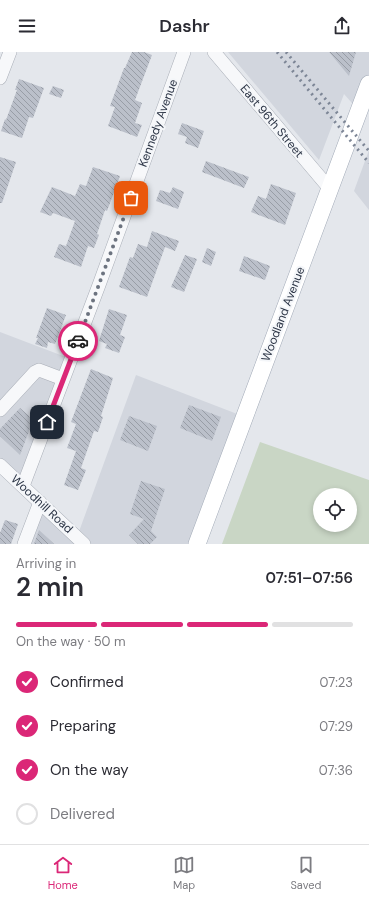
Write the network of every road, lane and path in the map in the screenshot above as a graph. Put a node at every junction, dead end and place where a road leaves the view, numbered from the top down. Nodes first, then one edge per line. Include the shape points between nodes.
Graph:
1 (10, 52) edge
2 (184, 52) edge
3 (214, 52) edge
4 (0, 78) edge
5 (369, 84) edge
6 (330, 189) junction
7 (63, 379) junction
8 (0, 410) edge
9 (0, 465) edge
10 (23, 486) junction
11 (40, 502) junction
12 (24, 544) edge
13 (84, 544) edge
14 (197, 544) edge

1 - 4 street
2 - 7 street, Kennedy Avenue
3 - 6 street, East 96th Street
5 - 6 main road, Woodland Avenue
6 - 14 main road, Woodland Avenue
7 - 8 street via 39,370
7 - 10 street, Kennedy Avenue
9 - 10 street, Woodhill Road
10 - 11 street, Woodhill Road
11 - 12 street
11 - 13 street, Woodhill Road

